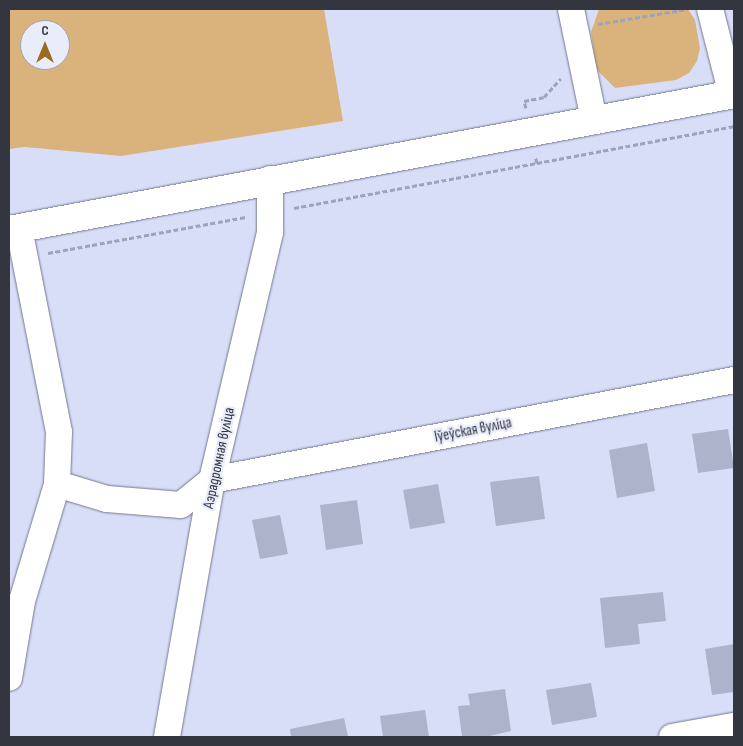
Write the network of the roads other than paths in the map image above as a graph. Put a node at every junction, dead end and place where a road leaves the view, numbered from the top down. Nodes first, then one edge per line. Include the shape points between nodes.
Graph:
1 (710, 9) edge
2 (573, 18) edge
3 (733, 94) edge
4 (594, 120) junction
5 (270, 179) junction
6 (14, 229) edge
7 (734, 380) edge
8 (212, 480) junction
9 (57, 484) junction
10 (9, 678) edge
11 (734, 726) edge
12 (167, 737) edge
13 (672, 737) edge

1 - 3 street
2 - 4 street
3 - 4 main road
4 - 5 main road
5 - 6 main road
5 - 8 street, Аэрадромная вуліца via 270,232
6 - 9 street via 59,432
7 - 8 street, Іўеўская вуліца
8 - 9 street via 181,505 107,499
8 - 12 street, Аэрадромная вуліца
9 - 10 street via 22,601
11 - 13 street

